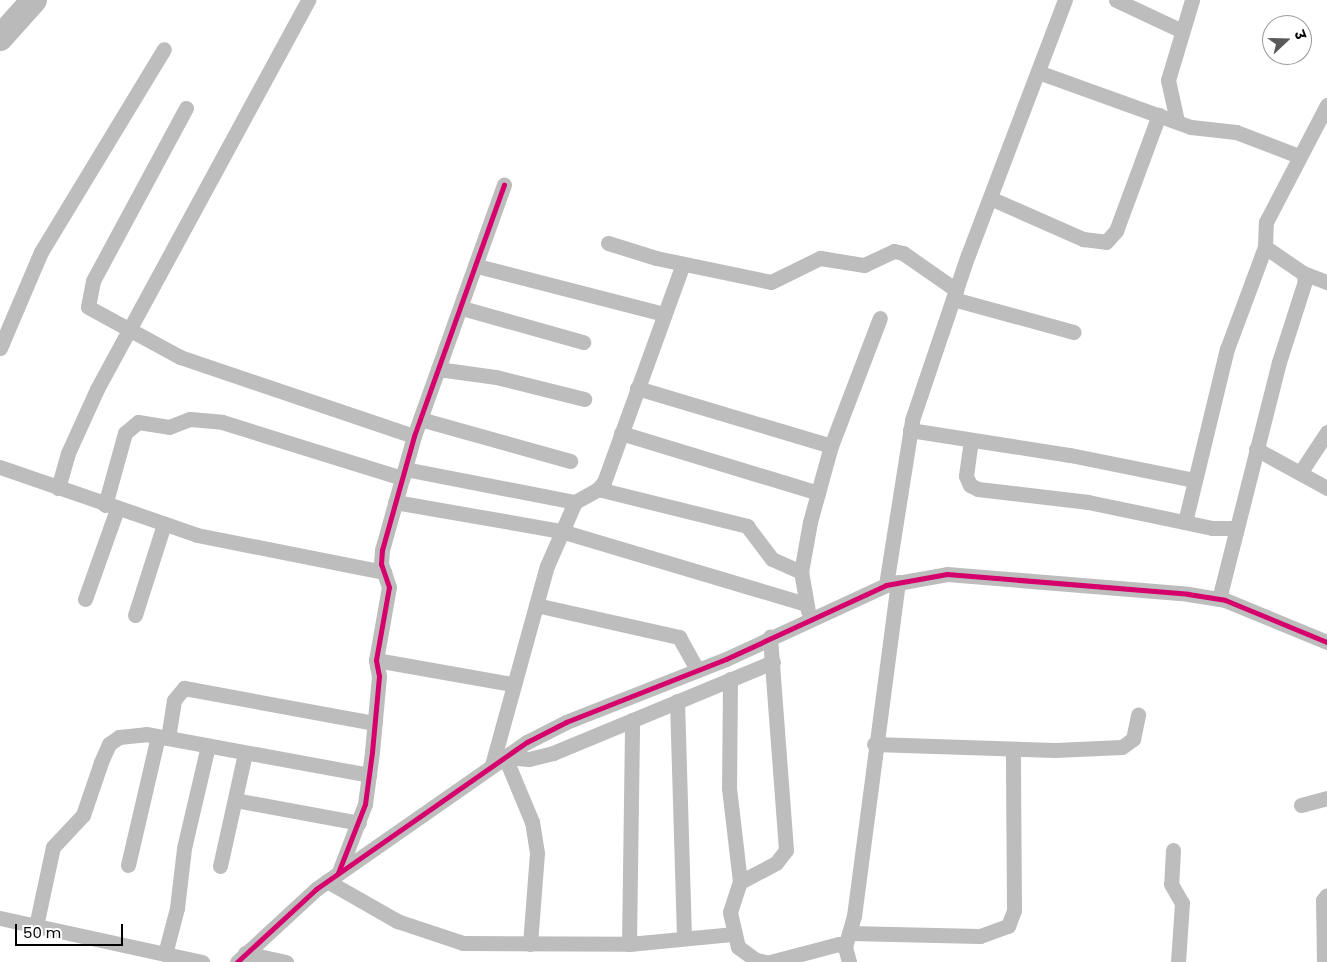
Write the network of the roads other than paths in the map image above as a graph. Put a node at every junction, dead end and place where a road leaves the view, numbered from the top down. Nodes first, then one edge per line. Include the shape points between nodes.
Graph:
1 (308, 0) edge
2 (1065, 0) edge
3 (1116, 0) edge
4 (1192, 0) edge
5 (1182, 31) junction
6 (164, 49) dead end
7 (1038, 72) junction
8 (1327, 106) edge
9 (186, 108) dead end
10 (1158, 115) junction
11 (1176, 122) junction
12 (1299, 156) junction
13 (504, 185) dead end
14 (990, 198) junction
15 (608, 243) dead end
16 (1265, 247) junction
17 (683, 264) junction
18 (477, 266) junction
19 (1303, 272) junction
20 (1327, 282) edge
21 (954, 295) junction
22 (462, 308) junction
23 (664, 314) junction
24 (880, 318) dead end
25 (128, 330) junction
26 (1074, 332) dead end
27 (583, 342) dead end
28 (0, 348) edge
29 (438, 369) junction
30 (636, 388) junction
31 (584, 399) dead end
32 (420, 419) junction
33 (910, 430) junction
34 (1327, 432) edge
35 (620, 433) junction
36 (414, 436) junction
37 (971, 440) junction
38 (831, 446) junction
39 (1256, 449) junction
40 (570, 461) dead end
41 (0, 466) edge
42 (403, 473) junction
43 (1300, 473) junction
44 (1194, 480) junction
45 (58, 488) junction
46 (1327, 488) edge
47 (598, 489) junction
48 (818, 493) junction
49 (395, 502) junction
50 (575, 502) junction
51 (111, 507) junction
52 (1185, 522) junction
53 (164, 524) junction
54 (1237, 528) junction
55 (561, 531) junction
56 (384, 572) junction
57 (801, 572) junction
58 (892, 583) junction
59 (1219, 598) junction
60 (85, 599) dead end
61 (536, 605) junction
62 (808, 611) junction
63 (135, 615) dead end
64 (770, 637) junction
65 (1327, 642) edge
66 (376, 660) junction
67 (772, 662) junction
68 (697, 670) junction
69 (730, 679) junction
70 (512, 684) junction
71 (677, 701) junction
72 (1138, 715) dead end
73 (632, 720) junction
74 (375, 723) junction
75 (163, 737) junction
76 (874, 744) junction
77 (208, 746) junction
78 (1013, 749) junction
79 (245, 753) junction
80 (505, 757) junction
81 (492, 765) junction
82 (369, 775) junction
83 (1327, 798) edge
84 (235, 800) junction
85 (1301, 805) dead end
86 (359, 823) junction
87 (1173, 850) dead end
88 (128, 865) dead end
89 (220, 866) dead end
90 (333, 877) junction
91 (740, 882) junction
92 (1327, 895) edge
93 (0, 918) edge
94 (36, 926) junction
95 (732, 934) junction
96 (684, 937) junction
97 (847, 940) junction
98 (1326, 940) edge
99 (530, 944) junction
100 (629, 944) junction
101 (165, 954) junction
102 (241, 957) edge
103 (202, 962) edge
104 (286, 962) edge
105 (766, 962) edge
106 (770, 962) edge
107 (849, 962) edge
108 (1178, 962) edge
109 (1324, 962) edge

1 - 25 street
2 - 7 street
3 - 5 street
4 - 5 street
5 - 11 street via 1168,80
6 - 28 street via 41,252
7 - 10 street
7 - 14 street
8 - 12 street
9 - 25 street via 92,281 87,300 93,312
10 - 11 street
10 - 14 street via 1120,223 1106,242 1083,239
11 - 12 street via 1236,132
12 - 16 street via 1269,210
13 - 18 street
14 - 21 street
15 - 17 street
16 - 19 street
16 - 44 street via 1227,349
17 - 21 street via 771,282 820,258 864,265 894,251 903,253
17 - 23 street
18 - 22 street
18 - 23 street
19 - 20 street
19 - 39 street via 1304,291
21 - 26 street
21 - 33 street
22 - 27 street
22 - 29 street
23 - 30 street
24 - 38 street
25 - 36 street via 180,357
25 - 45 street via 68,453
29 - 31 street via 496,377
29 - 32 street
30 - 35 street
30 - 38 street
32 - 36 street
32 - 40 street
33 - 37 street
33 - 58 street
34 - 43 street
35 - 47 street
35 - 48 street
36 - 42 street
37 - 44 street
37 - 52 street via 966,476 970,485 978,489 1088,502
38 - 48 street
39 - 43 street
39 - 54 street
41 - 45 street
42 - 49 street
42 - 50 street
42 - 51 street via 222,422 190,419 169,428 138,422 125,433
43 - 46 street
44 - 52 street
45 - 51 street
47 - 50 street
47 - 57 street via 747,526 772,559
48 - 57 street
49 - 55 street
49 - 56 street via 382,550
50 - 55 street
51 - 53 street
51 - 60 street
52 - 54 street
53 - 56 street via 197,535
53 - 63 street
54 - 59 street
55 - 61 street
55 - 62 street
56 - 66 street via 390,587
57 - 62 street
58 - 59 street via 947,574
58 - 62 street
58 - 76 street
59 - 65 street via 1274,617
61 - 68 street via 679,637
61 - 70 street
62 - 64 street
64 - 67 street
64 - 68 street
66 - 70 street
66 - 74 street via 380,676
67 - 69 street
67 - 91 street via 786,850 776,863
68 - 80 street via 566,722
69 - 71 street
69 - 91 street via 729,788
70 - 81 street
71 - 73 street
71 - 96 street
72 - 78 street via 1133,739 1122,747
73 - 80 street via 553,753 529,759
73 - 100 street
74 - 75 street via 184,688 174,700
74 - 82 street
75 - 77 street
75 - 88 street
75 - 94 street via 131,733 109,744 84,815 59,838 48,860
76 - 78 street
76 - 97 street
77 - 79 street
77 - 101 street via 184,848 177,908
78 - 97 street via 1014,910 1008,926 980,936
79 - 82 street
79 - 84 street
80 - 81 street
80 - 99 street via 532,822 537,853
81 - 90 street
82 - 86 street
83 - 85 street
84 - 86 street
84 - 89 street
86 - 90 street
87 - 108 street via 1171,884 1182,903
90 - 99 street via 397,921 463,943
90 - 102 street
91 - 95 street via 730,912
92 - 98 street via 1323,900
93 - 94 street
94 - 101 street
95 - 96 street
95 - 105 street via 746,954
96 - 100 street
97 - 106 street
97 - 107 street
98 - 109 street
99 - 100 street
101 - 103 street
102 - 104 street

